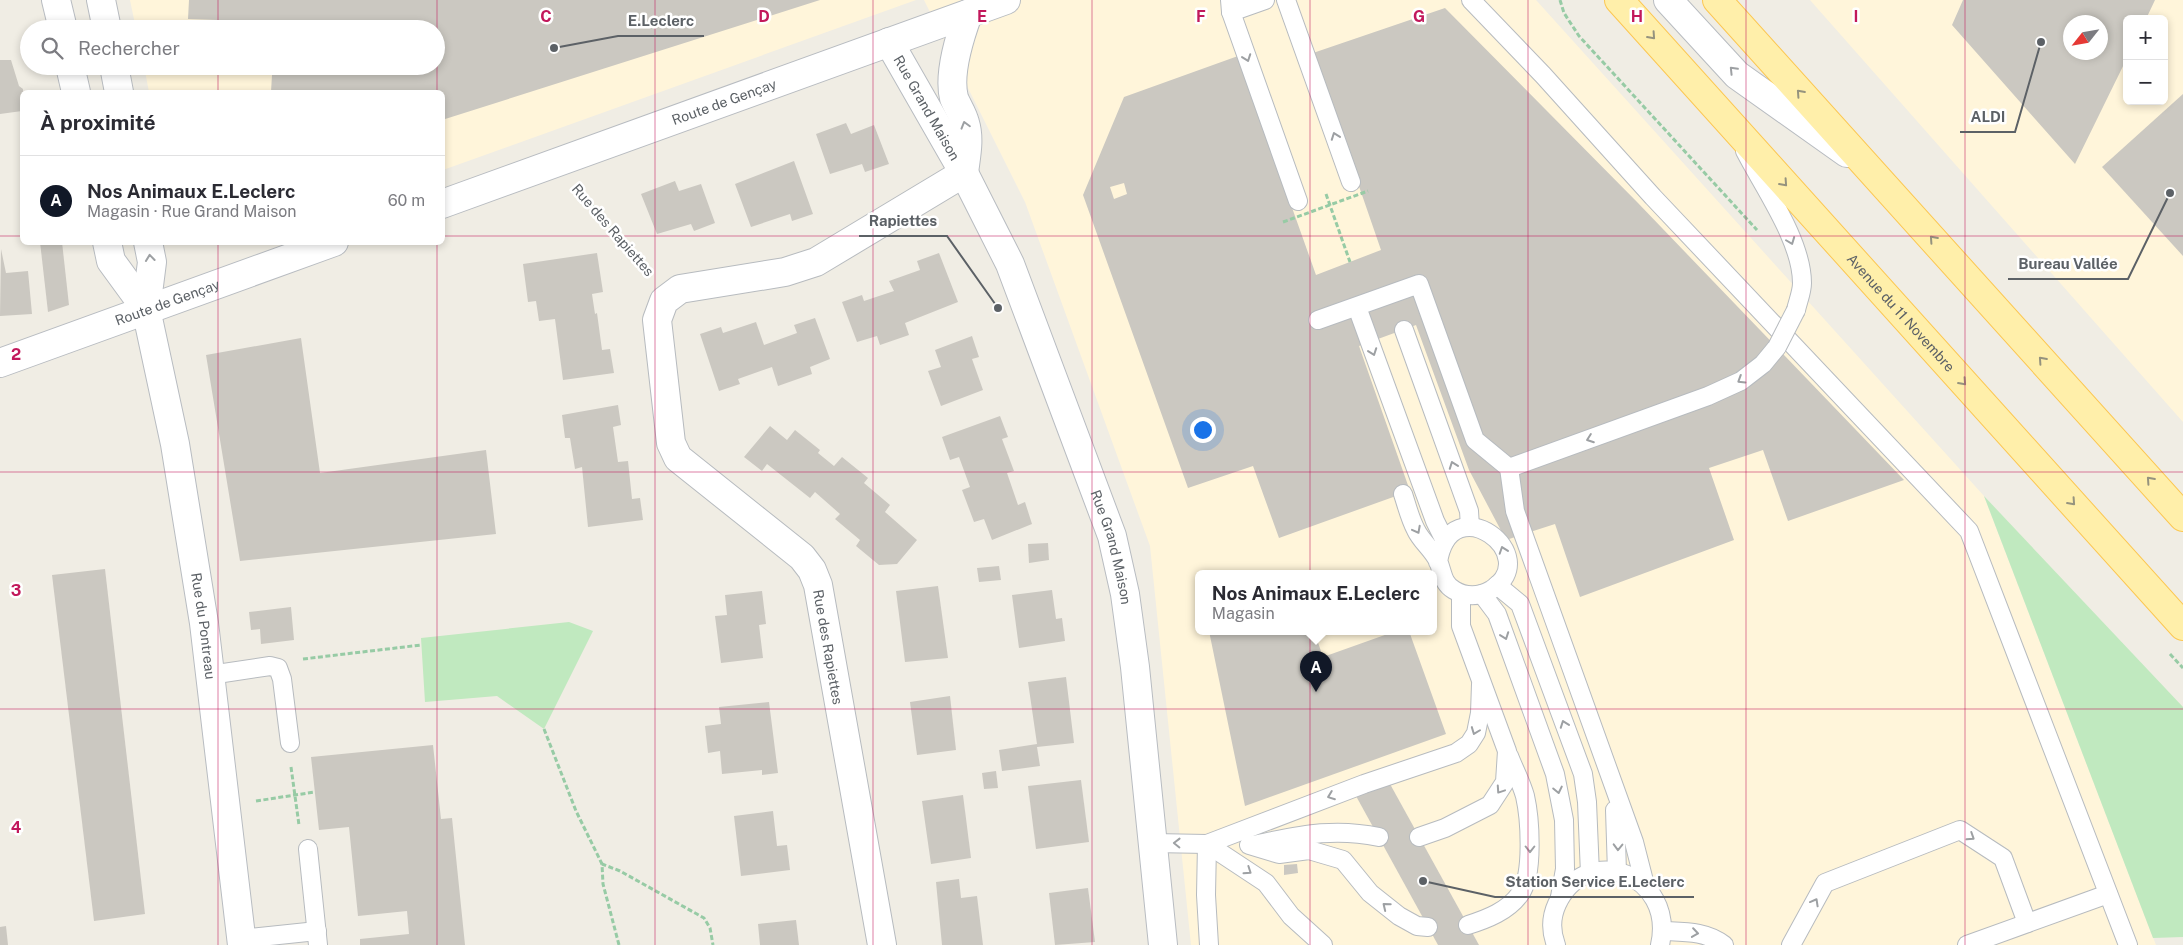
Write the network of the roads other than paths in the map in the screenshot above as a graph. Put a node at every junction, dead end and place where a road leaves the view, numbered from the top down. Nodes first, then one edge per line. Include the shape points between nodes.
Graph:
1 (56, 0) edge
2 (101, 0) edge
3 (1006, 0) edge
4 (1265, 0) edge
5 (1286, 0) edge
6 (1471, 0) edge
7 (1619, 0) edge
8 (1668, 0) edge
9 (1716, 0) edge
10 (1230, 6) edge
11 (968, 14) junction
12 (60, 20) edge
13 (105, 20) edge
14 (889, 42) junction
15 (72, 75) edge
16 (116, 75) edge
17 (76, 90) edge
18 (119, 90) edge
19 (1728, 120) junction
20 (1871, 170) junction
21 (964, 173) junction
22 (1351, 182) dead end
23 (1298, 201) dead end
24 (445, 203) edge
25 (108, 245) edge
26 (149, 245) edge
27 (326, 245) edge
28 (1357, 306) junction
29 (146, 309) junction
30 (1318, 320) dead end
31 (1404, 330) dead end
32 (0, 363) edge
33 (1509, 468) junction
34 (1403, 494) dead end
35 (2183, 517) edge
36 (1470, 527) junction
37 (1445, 541) junction
38 (1438, 562) junction
39 (1490, 590) junction
40 (1461, 594) junction
41 (2183, 626) edge
42 (210, 675) junction
43 (1481, 684) junction
44 (290, 743) road end
45 (1507, 751) junction
46 (1613, 788) junction
47 (1379, 837) dead end
48 (1419, 837) dead end
49 (1153, 843) junction
50 (1207, 844) junction
51 (1249, 845) junction
52 (308, 849) road end
53 (1617, 872) junction
54 (1590, 874) junction
55 (1645, 885) junction
56 (2108, 894) junction
57 (1560, 897) junction
58 (2027, 923) junction
59 (1468, 925) dead end
60 (1428, 927) dead end
61 (318, 938) edge
62 (1662, 938) edge
63 (241, 942) edge
64 (882, 945) edge
65 (1163, 945) edge
66 (1209, 945) edge
67 (1323, 945) edge
68 (1556, 945) edge
69 (1724, 945) edge
70 (1791, 945) edge
71 (1967, 945) edge
72 (2128, 945) edge

1 - 12 street
2 - 13 street
3 - 11 street, Route de Gençay
4 - 10 lane
22 -> 5 lane
6 - 56 lane via 1653,198 1969,531
7 -> 19 main road, Avenue du 11 Novembre
20 -> 8 street via 1737,75
20 -> 9 main road
10 -> 23 lane
11 - 14 street, Route de Gençay
21 -> 11 street, Rue Grand Maison via 968,136 954,98 953,83 959,37
14 - 21 street, Rue Grand Maison
14 - 24 street, Route de Gençay
15 - 17 street
16 - 18 street
19 -> 33 lane, bridge via 1790,237 1800,269 1802,285 1796,310 1777,347 1763,364 1741,381 1708,396
19 -> 41 main road, Avenue du 11 Novembre
35 -> 20 main road
21 - 49 street, Rue Grand Maison via 1013,273 1112,536 1125,594 1135,666
21 - 64 street, Rue des Rapiettes via 816,262 785,272 680,289 660,308 657,320 672,448 683,462 802,557 818,585
25 - 29 street via 111,260
29 -> 26 street via 152,262
27 - 29 street, Route de Gençay
28 - 30 lane
28 - 33 lane via 1419,284 1475,440
28 -> 37 lane via 1423,490
29 - 32 street, Route de Gençay
29 - 42 street, Rue du Pontreau via 175,444
36 -> 31 lane via 1469,511
33 - 46 lane via 1515,511
34 -> 38 lane via 1416,530
36 - 37 lane
39 -> 36 lane via 1506,570 1505,551 1492,533
37 - 38 lane
38 - 40 lane via 1445,581
39 - 40 lane
54 -> 39 lane via 1588,802 1583,774 1520,604
39 -> 57 lane via 1555,774 1564,820 1565,870
40 - 43 lane via 1461,626
42 - 44 lane via 270,666 278,668
42 - 63 street, Rue du Pontreau
43 - 45 lane
43 -> 50 lane via 1476,733 1469,744 1456,753
45 -> 48 lane via 1505,782 1490,805
45 -> 59 lane via 1524,795 1530,827 1530,864 1521,893 1492,917
46 -> 53 lane via 1618,838
46 - 55 lane via 1634,842
47 - 51 lane via 1358,832 1324,831
50 -> 49 lane
49 - 65 street, Rue Grand Maison
50 - 51 lane
50 - 66 lane
50 -> 67 lane via 1266,883 1292,916
60 -> 51 lane via 1417,926 1399,916 1370,893 1343,860 1309,850 1279,854
52 - 61 lane
53 - 54 lane
53 - 55 lane
54 - 57 lane via 1578,879
55 - 62 lane via 1656,898 1662,914
56 - 58 lane
56 - 72 lane
57 - 68 lane via 1552,927
70 -> 58 lane via 1825,883 1960,830 2003,858
58 - 71 lane
61 - 63 lane
62 -> 69 lane via 1698,933

